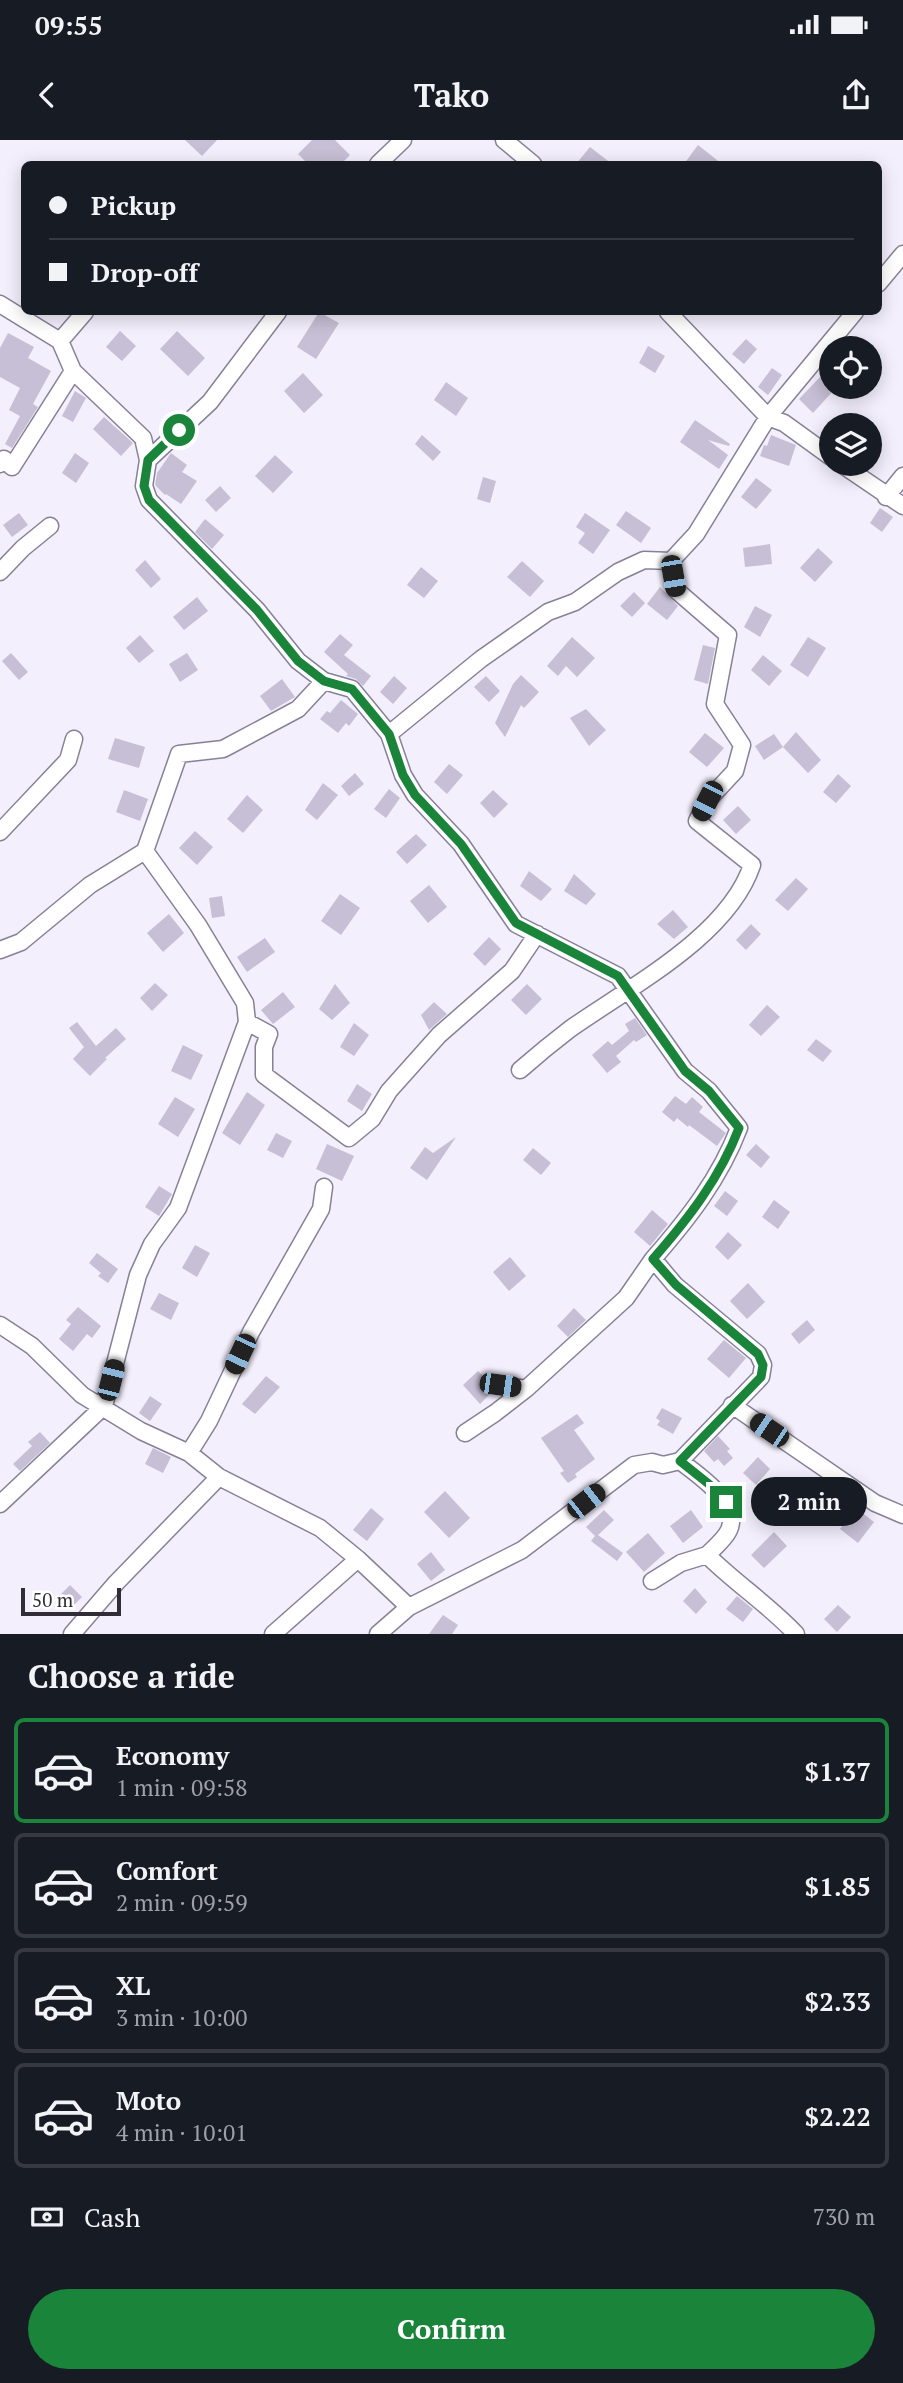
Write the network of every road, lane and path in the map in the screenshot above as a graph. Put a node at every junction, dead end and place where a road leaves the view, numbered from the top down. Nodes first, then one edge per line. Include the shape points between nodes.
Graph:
1 (403, 140) edge
2 (504, 140) edge
3 (381, 161) edge
4 (529, 161) edge
5 (903, 254) edge
6 (882, 279) edge
7 (0, 304) edge
8 (82, 315) edge
9 (276, 315) edge
10 (671, 315) edge
11 (853, 315) edge
12 (60, 341) junction
13 (73, 371) junction
14 (768, 417) junction
15 (819, 448) edge
16 (148, 460) junction
17 (0, 464) edge
18 (858, 476) edge
19 (903, 476) edge
20 (886, 496) junction
21 (903, 506) edge
22 (50, 526) dead end
23 (671, 561) junction
24 (0, 572) edge
25 (324, 681) junction
26 (389, 734) junction
27 (74, 739) dead end
28 (0, 832) edge
29 (145, 851) junction
30 (537, 934) junction
31 (0, 950) edge
32 (630, 990) junction
33 (247, 1022) junction
34 (520, 1070) dead end
35 (324, 1187) dead end
36 (653, 1259) junction
37 (0, 1325) edge
38 (500, 1385) dead end
39 (526, 1389) junction
40 (733, 1405) junction
41 (104, 1406) junction
42 (465, 1433) dead end
43 (189, 1453) junction
44 (680, 1461) junction
45 (219, 1477) junction
46 (0, 1504) edge
47 (903, 1515) edge
48 (707, 1555) junction
49 (358, 1559) junction
50 (652, 1581) dead end
51 (409, 1607) junction
52 (72, 1634) edge
53 (273, 1634) edge
54 (378, 1634) edge
55 (796, 1634) edge

1 - 3 street
2 - 4 street
5 - 6 street
7 - 12 street
8 - 12 street
9 - 16 street via 210,401
10 - 14 street
11 - 14 street
12 - 13 street
13 - 16 street via 143,438
13 - 17 street via 12,467 4,459
14 - 15 street
14 - 23 street via 696,534
16 - 25 street via 144,486 149,500 257,610 298,661
18 - 20 street
19 - 20 street
20 - 21 street
22 - 24 street
23 - 26 street via 644,560 575,602 548,612
23 - 32 street via 676,590 727,635 715,704 742,745 735,771 707,801 697,821 752,865 714,925
25 - 26 street via 352,689
25 - 29 street via 298,709 223,749 179,754
26 - 30 street via 415,795 461,844 516,923
27 - 28 street via 68,760
29 - 31 street via 90,885 21,942
29 - 33 street via 232,981 245,1003
30 - 32 street via 618,976
30 - 33 street via 513,971 439,1034 389,1091 372,1119 349,1138 264,1075 269,1034
32 - 34 street
32 - 36 street via 685,1071 709,1091 739,1128 728,1156 688,1219
33 - 41 street via 178,1208 152,1244 138,1275
35 - 43 street via 321,1209
36 - 39 street via 626,1298
36 - 40 street via 676,1285 758,1354 763,1365 761,1377
37 - 41 street via 32,1346 82,1395
38 - 39 street
39 - 42 street
40 - 44 street
40 - 47 street via 875,1503
41 - 43 street via 141,1431
41 - 46 street
43 - 45 street
44 - 48 street via 710,1485 732,1516 729,1530
44 - 51 street via 634,1465 522,1550
45 - 49 street via 320,1528
45 - 52 street
48 - 50 street via 681,1563
48 - 55 street
49 - 51 street
49 - 53 street
51 - 54 street

